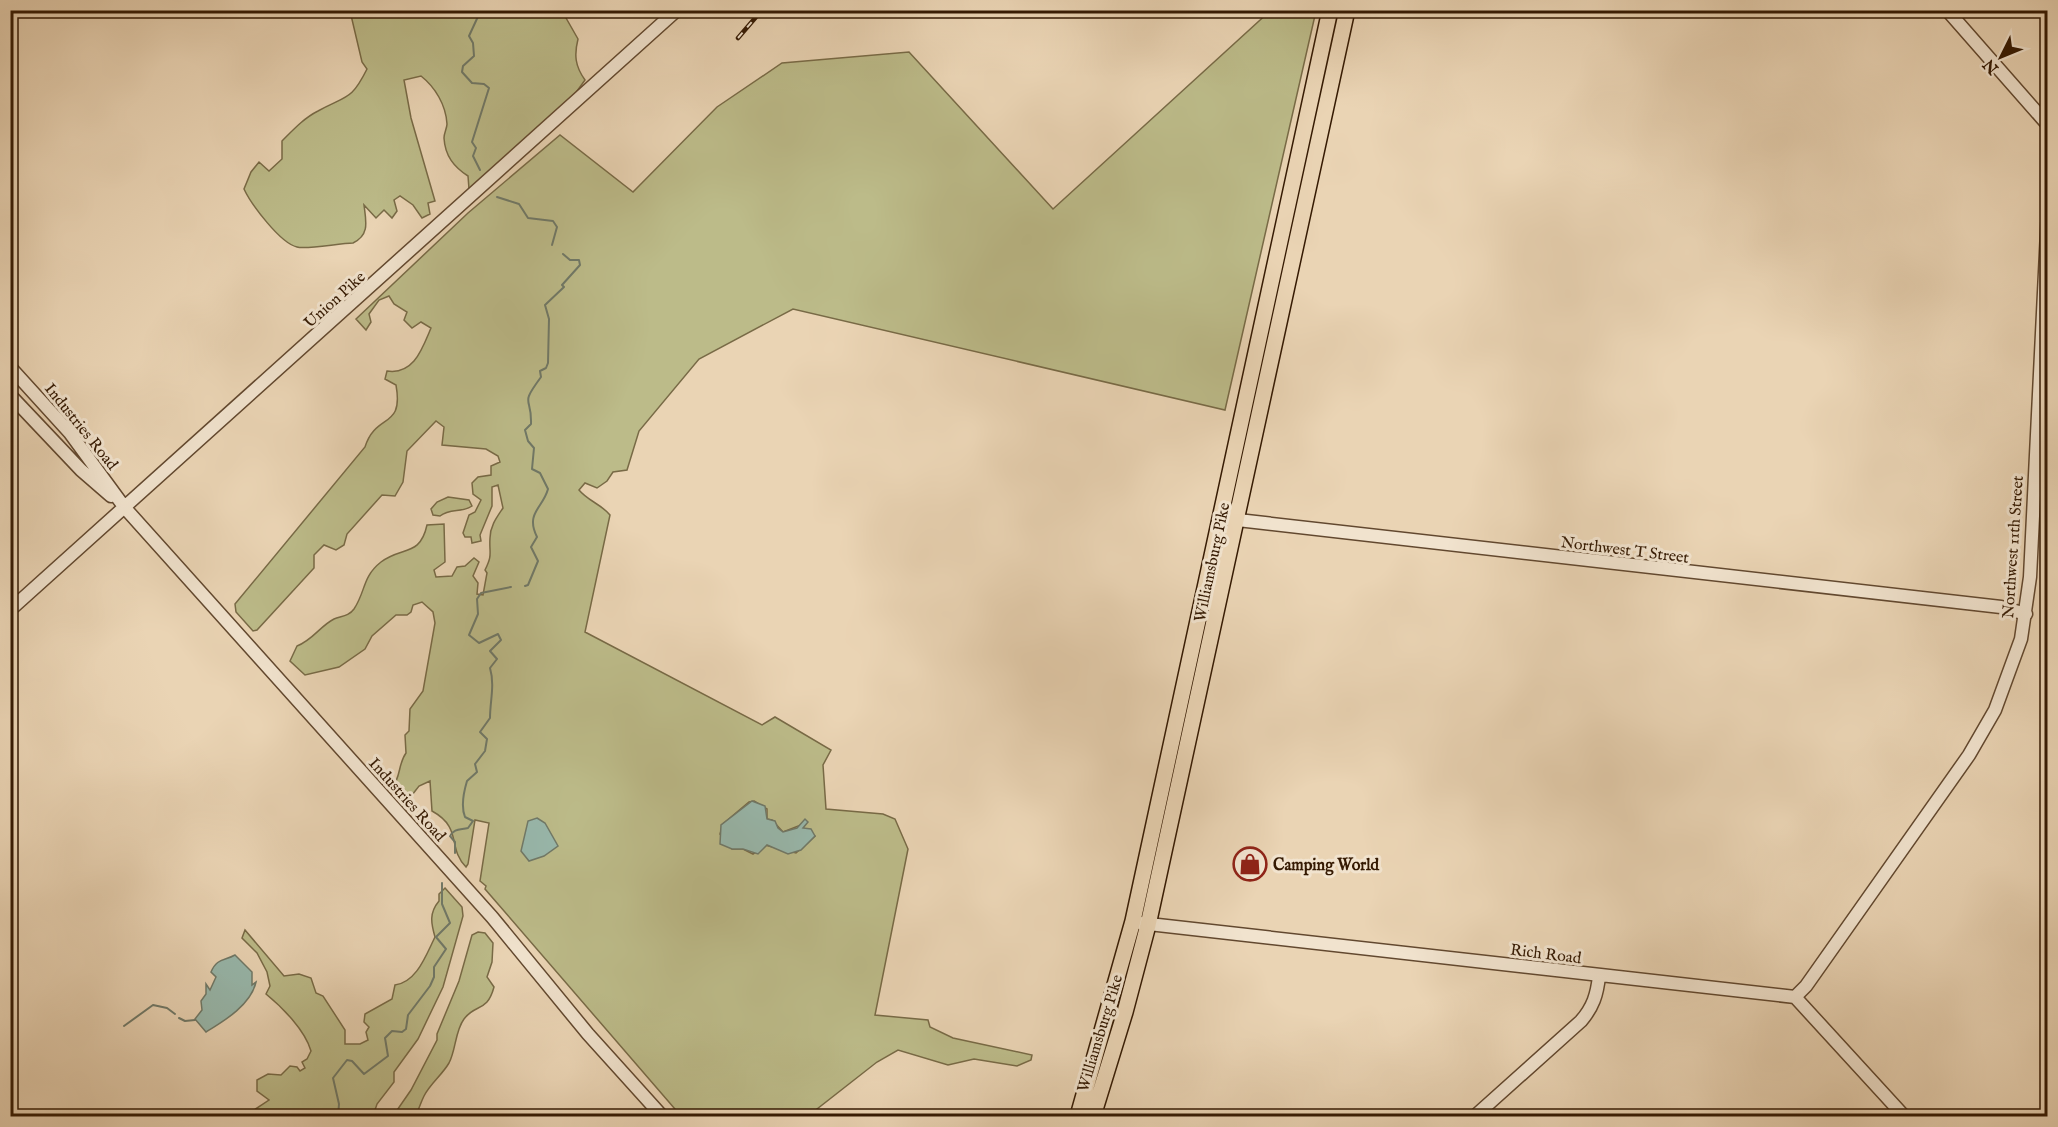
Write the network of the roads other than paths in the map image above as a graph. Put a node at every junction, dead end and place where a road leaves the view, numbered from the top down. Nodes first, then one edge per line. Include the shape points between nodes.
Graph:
1 (677, 10) edge
2 (1330, 10) edge
3 (1347, 10) edge
4 (1947, 10) edge
5 (2048, 125) edge
6 (2048, 211) edge
7 (10, 367) edge
8 (10, 395) edge
9 (125, 508) junction
10 (1220, 518) junction
11 (1238, 520) junction
12 (10, 610) edge
13 (2025, 614) junction
14 (1141, 923) junction
15 (1599, 976) junction
16 (1795, 997) junction
17 (662, 1116) edge
18 (1078, 1116) edge
19 (1093, 1116) edge
20 (1475, 1116) edge
21 (1904, 1116) edge

1 - 9 street, Union Pike
2 - 10 main road, Williamsburg Pike
3 - 11 main road, Williamsburg Pike
4 - 5 street
6 - 13 street, Northwest 11th Street
7 - 9 street, Industries Road via 70,433
8 - 9 street, Industries Road via 81,470
9 - 12 street, Union Pike
9 - 17 street, Industries Road via 492,917 588,1034
10 - 11 street, Northwest T Street
10 - 14 main road, Williamsburg Pike
11 - 13 street, Northwest T Street via 2001,607
11 - 14 main road, Williamsburg Pike
13 - 16 street, Northwest 11th Street via 2007,680 1982,733
14 - 15 street, Rich Road
14 - 18 main road, Williamsburg Pike
14 - 19 main road, Williamsburg Pike via 1125,1012
15 - 16 street, Rich Road
15 - 20 street via 1598,995 1591,1010
16 - 21 street

